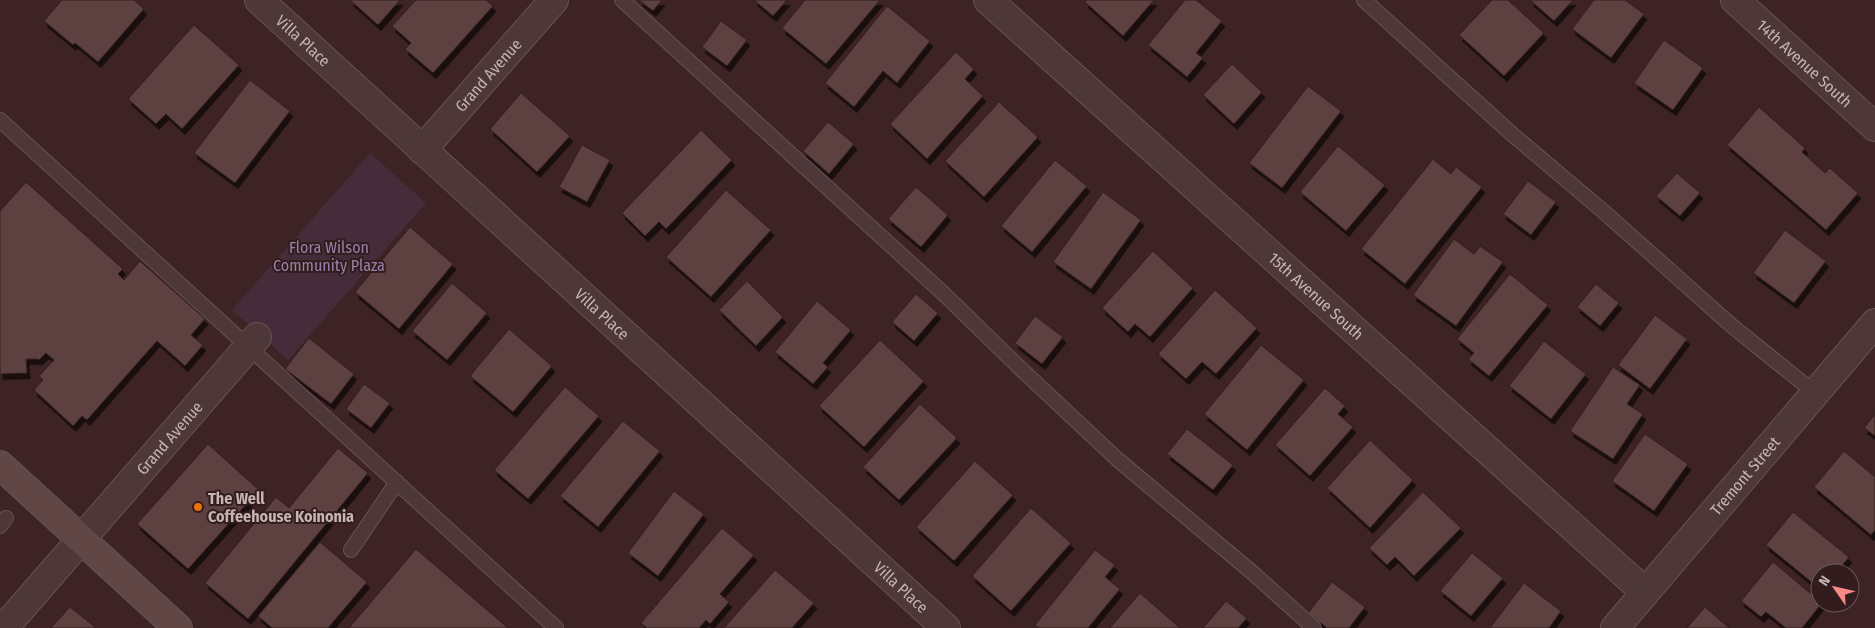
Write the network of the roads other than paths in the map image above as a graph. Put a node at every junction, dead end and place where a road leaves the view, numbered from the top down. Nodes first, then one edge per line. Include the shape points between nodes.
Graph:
1 (259, 0) edge
2 (554, 0) edge
3 (622, 0) edge
4 (988, 0) edge
5 (1364, 0) edge
6 (1734, 0) edge
7 (0, 120) edge
8 (1875, 127) edge
9 (422, 150) junction
10 (1875, 323) edge
11 (254, 342) junction
12 (1814, 392) junction
13 (0, 465) edge
14 (397, 482) junction
15 (81, 538) junction
16 (350, 550) dead end
17 (1645, 592) junction
18 (4, 628) edge
19 (178, 628) edge
20 (556, 628) edge
21 (946, 628) edge
22 (1314, 628) edge
23 (1614, 628) edge

1 - 9 street, Villa Place
2 - 9 street, Grand Avenue
3 - 22 lane via 944,294 1117,459
4 - 17 street, 15th Avenue South
5 - 12 lane via 1732,326
6 - 8 street, 14th Avenue South
7 - 11 lane
9 - 21 street, Villa Place
10 - 12 street, Tremont Street
11 - 14 lane
11 - 15 street, Grand Avenue
12 - 17 street, Tremont Street
13 - 15 main road
14 - 16 lane
14 - 20 lane
15 - 18 street, Grand Avenue
15 - 19 main road
17 - 23 street, Tremont Street

